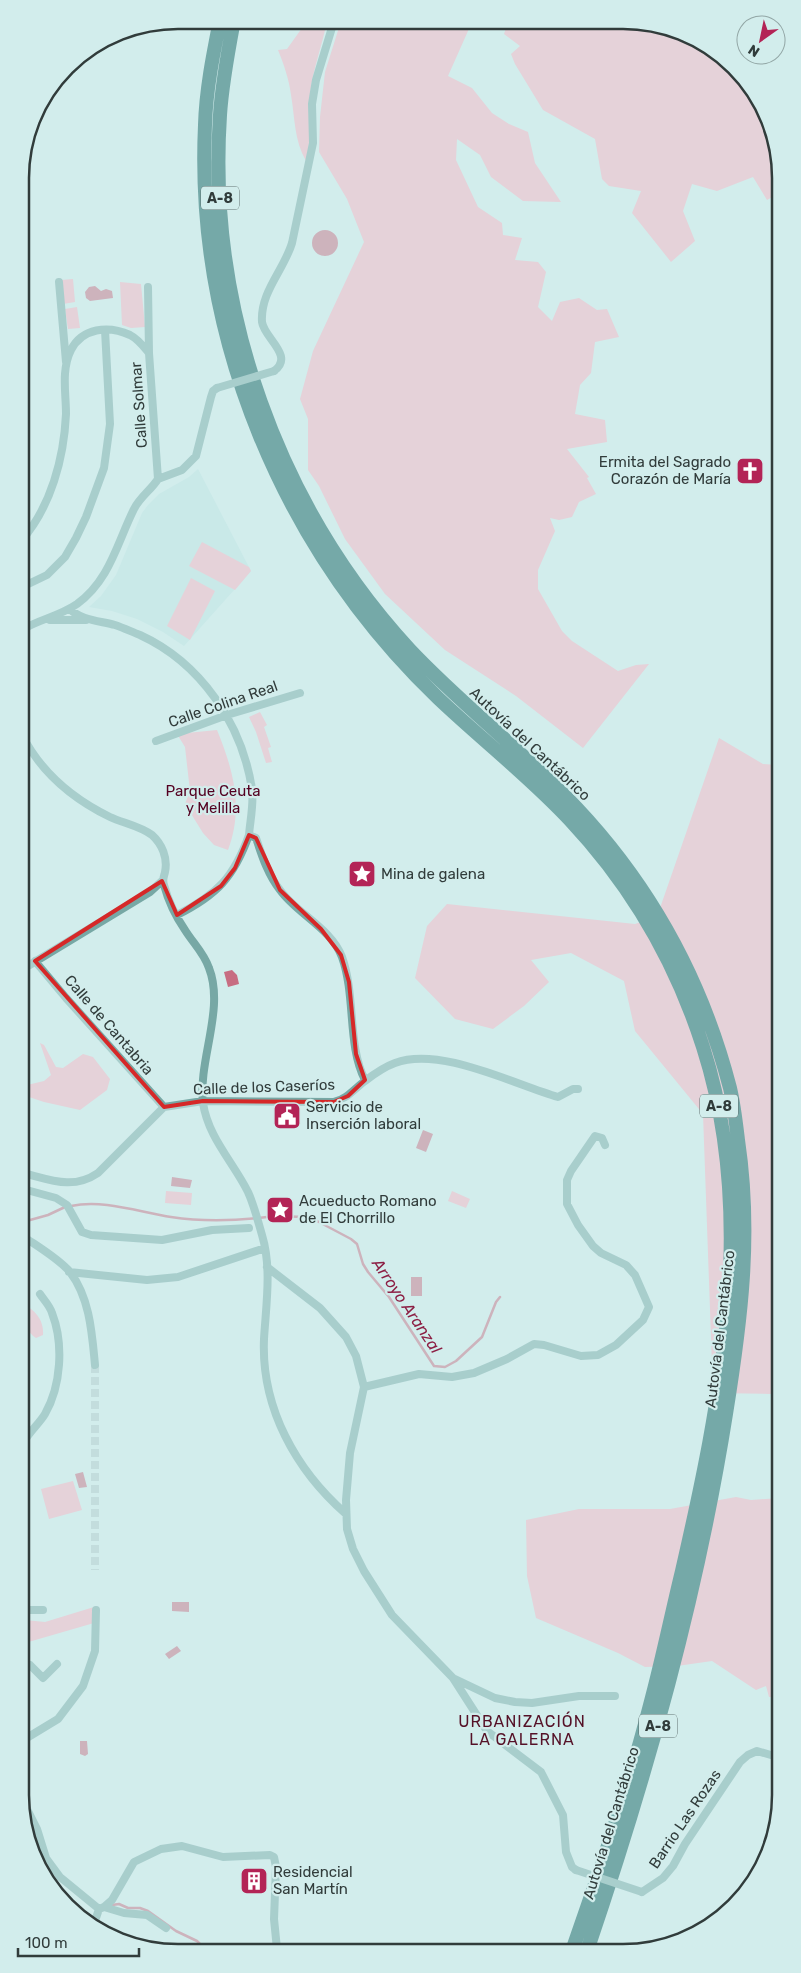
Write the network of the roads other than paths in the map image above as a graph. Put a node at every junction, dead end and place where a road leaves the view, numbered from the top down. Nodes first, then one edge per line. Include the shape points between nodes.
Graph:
1 (218, 29) edge
2 (232, 29) edge
3 (332, 29) edge
4 (59, 282) dead end
5 (148, 287) dead end
6 (105, 330) junction
7 (149, 353) junction
8 (66, 364) junction
9 (158, 479) junction
10 (29, 531) edge
11 (29, 584) edge
12 (70, 608) junction
13 (45, 620) junction
14 (96, 620) junction
15 (29, 627) edge
16 (300, 693) dead end
17 (227, 716) junction
18 (156, 741) dead end
19 (29, 746) edge
20 (249, 835) junction
21 (162, 881) junction
22 (177, 914) junction
23 (35, 961) junction
24 (29, 965) edge
25 (365, 1080) junction
26 (578, 1089) dead end
27 (203, 1102) junction
28 (164, 1107) junction
29 (605, 1145) dead end
30 (29, 1174) edge
31 (29, 1191) edge
32 (249, 1228) dead end
33 (29, 1241) edge
34 (264, 1248) junction
35 (267, 1267) junction
36 (69, 1272) junction
37 (40, 1294) dead end
38 (95, 1365) tunnel mouth
39 (364, 1387) junction
40 (29, 1435) edge
41 (346, 1514) junction
42 (29, 1610) edge
43 (43, 1610) dead end
44 (96, 1610) dead end
45 (57, 1664) dead end
46 (29, 1665) edge
47 (453, 1678) junction
48 (615, 1696) dead end
49 (29, 1737) edge
50 (772, 1756) edge
51 (30, 1815) edge
52 (102, 1908) junction
53 (96, 1920) edge
54 (166, 1928) dead end
55 (276, 1944) edge
56 (574, 1944) edge
57 (589, 1944) edge

1 - 56 highway, Autovía del Cantábrico / A-8 via 205,125 208,225 217,295 235,368 266,450 298,518 339,583 376,630 438,698 568,818 608,863 650,924 674,972 703,1046 721,1114 730,1189 732,1248 727,1314 706,1452 650,1706 624,1798
2 - 57 highway, Autovía del Cantábrico / A-8 via 225,67 218,164 224,256 248,364 278,445 310,512 350,574 408,648 567,798 618,856 661,919 690,972 711,1023 731,1093 743,1171 746,1246 741,1317 721,1449 707,1525 663,1710
3 - 9 street, bridge via 316,80 312,104 313,143 292,243 264,304 262,321 282,358 279,367 212,391 196,456 182,470
4 - 8 street
5 - 7 street
6 - 7 street, Calle Solmar via 131,336
6 - 8 street, Calle Solmar via 91,331 80,337
6 - 11 street via 110,424 104,468 86,517 65,557 47,575
7 - 9 street, Calle Solmar
8 - 10 street, Calle Solmar via 65,428 59,463 38,518
9 - 12 street via 134,508 101,580
12 - 13 street
12 - 14 street via 79,616
13 - 14 street
13 - 15 street
14 - 17 street via 142,636 182,661 203,682
16 - 17 street, Calle Colina Real
17 - 18 street, Calle Colina Real
17 - 20 street via 244,756 252,791
19 - 21 street via 43,767 80,800 152,836 165,856
20 - 22 street via 235,868 220,886 206,899
20 - 25 street via 256,838 263,861 280,890 321,929 341,955 349,982 356,1054
21 - 22 street
21 - 23 street via 150,892
22 - 27 street via 183,929 206,961 213,982
23 - 24 street
23 - 28 street, Calle de Cantabria
25 - 26 street, Calle de los Caseríos via 386,1066 414,1059 460,1064 558,1097
25 - 27 street, Calle de los Caseríos via 348,1096 334,1102
27 - 28 street, Calle de los Caseríos
27 - 34 street via 210,1130 248,1194
28 - 30 street via 88,1180 62,1182
29 - 39 street via 602,1138 595,1136 571,1171 566,1185 567,1204 593,1246 626,1265 635,1275 649,1308 643,1320 616,1345 598,1355 581,1356 534,1344 474,1373 452,1376 419,1374
31 - 32 street via 56,1198 69,1208 82,1232 106,1237 162,1240 212,1230
33 - 36 street
34 - 35 street
34 - 36 street via 178,1277 147,1280
35 - 39 street via 314,1303 346,1337 356,1356
35 - 41 street via 264,1343 273,1406 300,1463
36 - 38 street via 90,1319
37 - 40 street via 52,1312 56,1328 58,1370 51,1403
39 - 41 street, Barrio Las Rozas via 350,1453
41 - 47 street, Barrio Las Rozas via 353,1549 378,1594 405,1630
42 - 43 street
44 - 49 street via 95,1651 83,1686 58,1719
45 - 46 street via 43,1678
47 - 48 street, Barrio Las Rozas via 495,1698 515,1702
47 - 50 street, Barrio Las Rozas, bridge via 487,1731 541,1772 563,1815 566,1852 572,1866 642,1892 663,1878 673,1866 740,1762 757,1751
51 - 52 street via 46,1858 60,1877
52 - 53 street
52 - 54 street via 147,1915
52 - 55 street via 117,1893 134,1862 161,1849 182,1846 223,1857 270,1855 274,1857 276,1867

